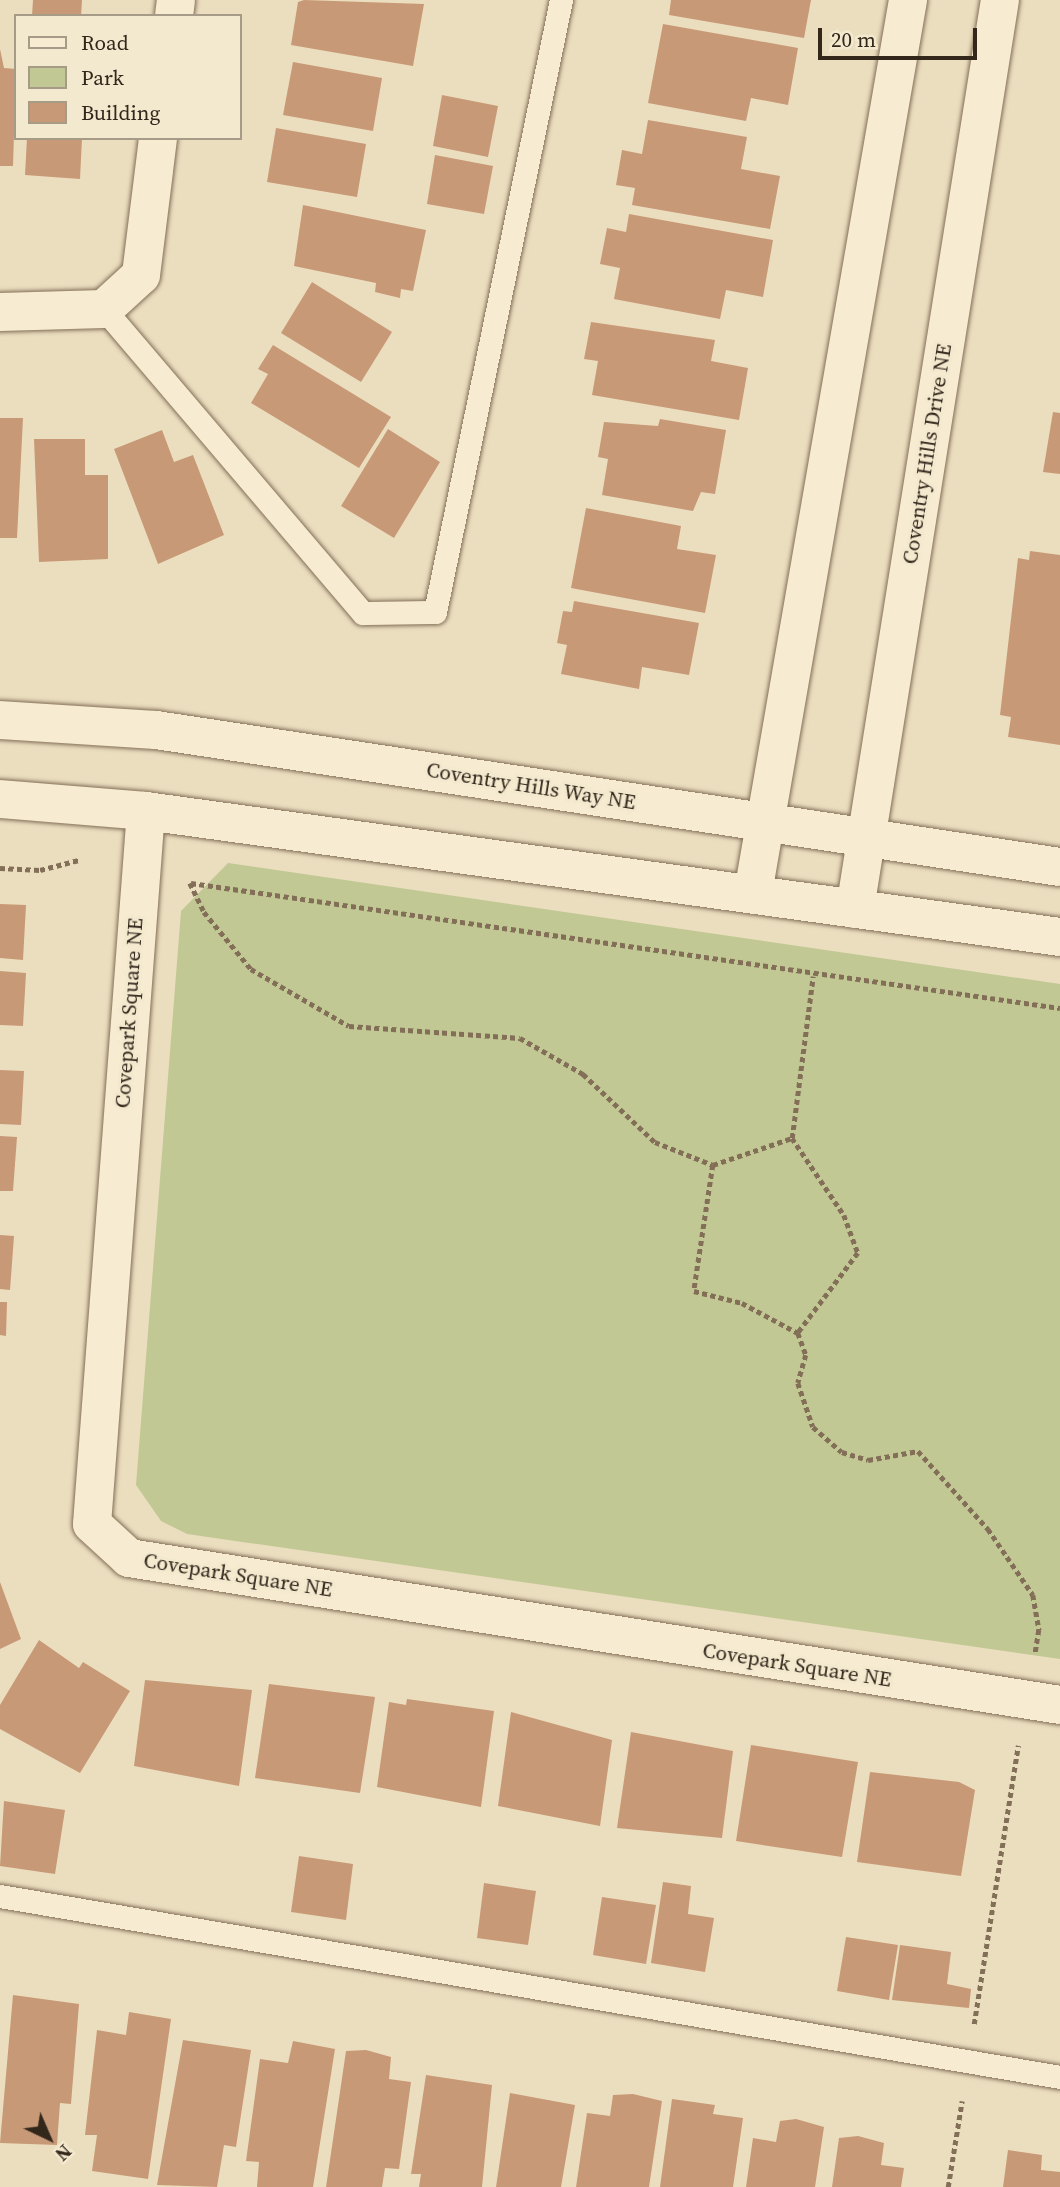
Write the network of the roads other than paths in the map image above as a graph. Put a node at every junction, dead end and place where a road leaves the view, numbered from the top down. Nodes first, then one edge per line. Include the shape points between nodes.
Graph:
1 (561, 0) edge
2 (908, 0) edge
3 (1000, 0) edge
4 (158, 140) edge
5 (104, 309) junction
6 (0, 312) edge
7 (0, 720) edge
8 (0, 799) edge
9 (146, 811) junction
10 (763, 821) junction
11 (865, 838) junction
12 (1060, 867) edge
13 (753, 893) junction
14 (855, 909) junction
15 (1060, 937) edge
16 (1042, 1704) edge
17 (0, 1896) edge
18 (1060, 2077) edge

1 - 5 lane via 435,612 363,612
2 - 10 street
3 - 11 street, Coventry Hills Drive NE
4 - 5 street via 141,275
5 - 6 street
7 - 10 street, Coventry Hills Way NE via 156,730
8 - 9 street
9 - 13 street
9 - 16 street, Covepark Square NE via 92,1524 129,1558
10 - 11 street, Coventry Hills Way NE
10 - 13 street
11 - 12 street, Coventry Hills Way NE
11 - 14 street, Coventry Hills Drive NE
13 - 14 street
14 - 15 street
17 - 18 lane

